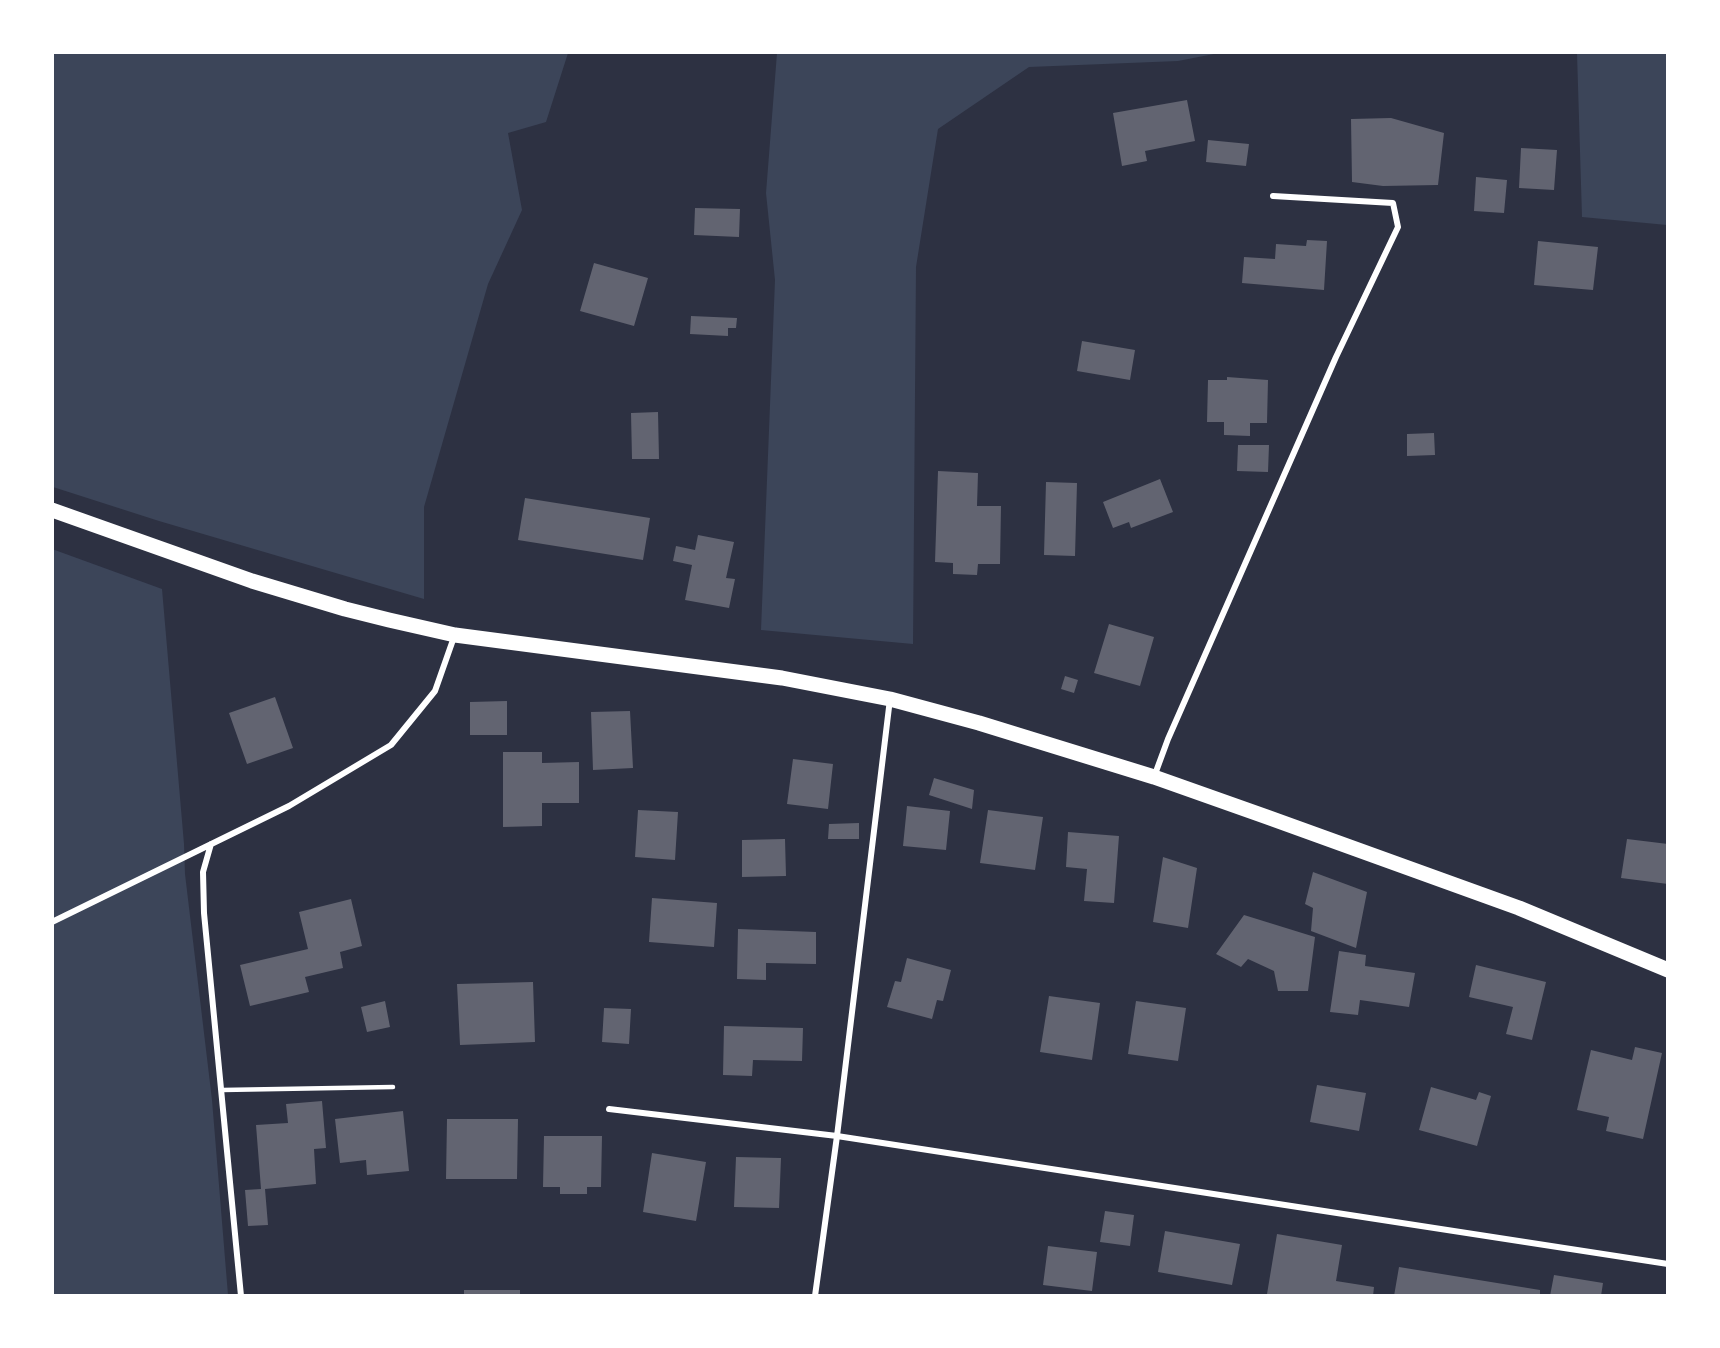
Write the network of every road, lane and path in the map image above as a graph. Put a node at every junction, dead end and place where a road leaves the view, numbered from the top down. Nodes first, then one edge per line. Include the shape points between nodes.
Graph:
1 (1272, 196) dead end
2 (52, 510) edge
3 (455, 635) junction
4 (890, 699) junction
5 (1154, 777) junction
6 (211, 844) junction
7 (52, 922) edge
8 (1668, 970) edge
9 (393, 1088) dead end
10 (222, 1090) junction
11 (609, 1109) dead end
12 (837, 1136) junction
13 (1668, 1264) edge
14 (241, 1296) edge
15 (815, 1296) edge

1 - 5 street via 1393,203 1398,227 1317,401
2 - 3 main road via 252,581 345,609
3 - 4 main road via 782,678
3 - 6 street via 435,691 391,745 289,806
4 - 5 main road
4 - 12 street
5 - 8 main road via 1519,908
6 - 7 street
6 - 10 street via 203,872 204,913
9 - 10 lane
10 - 14 street
11 - 12 street
12 - 13 street
12 - 15 street

